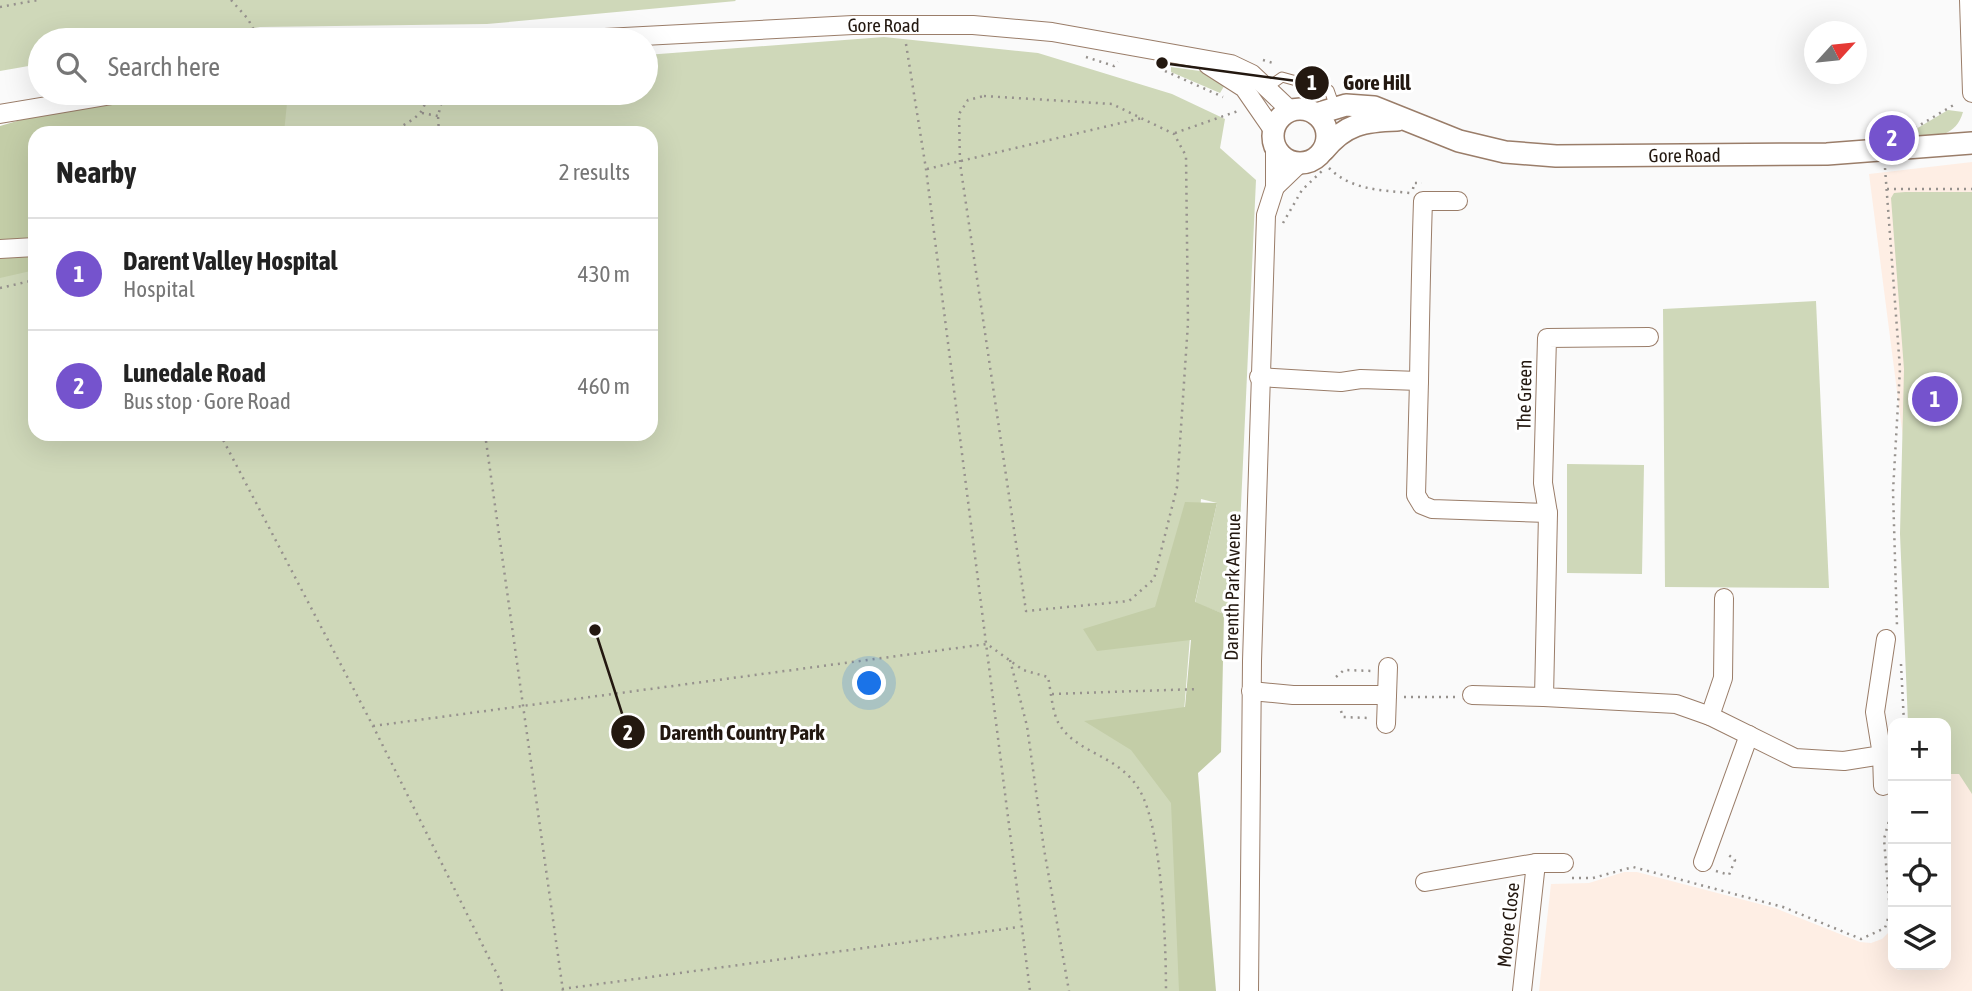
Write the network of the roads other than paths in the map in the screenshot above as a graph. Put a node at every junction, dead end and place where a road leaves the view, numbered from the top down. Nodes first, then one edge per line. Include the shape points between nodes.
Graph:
1 (1969, 0) edge
2 (658, 35) edge
3 (1199, 60) junction
4 (1268, 87) junction
5 (1965, 98) edge
6 (53, 105) edge
7 (1290, 110) junction
8 (1325, 110) junction
9 (0, 114) edge
10 (1404, 120) junction
11 (1274, 140) junction
12 (1972, 143) edge
13 (1325, 159) junction
14 (1299, 164) junction
15 (1275, 187) junction
16 (1458, 201) dead end
17 (28, 247) edge
18 (0, 249) edge
19 (1649, 337) dead end
20 (1259, 377) junction
21 (1419, 381) junction
22 (1548, 513) junction
23 (1724, 598) dead end
24 (1892, 638) road end
25 (1388, 667) dead end
26 (1251, 691) junction
27 (1387, 695) junction
28 (1465, 695) road end
29 (1544, 697) junction
30 (1710, 716) junction
31 (1386, 724) dead end
32 (1749, 735) junction
33 (1882, 755) junction
34 (1883, 786) dead end
35 (1536, 863) junction
36 (1564, 863) road end
37 (1709, 866) road end
38 (1425, 882) dead end
39 (1249, 991) edge
40 (1522, 991) edge

1 - 5 street
2 - 3 street, Gore Road via 853,25 972,25 1052,32
3 - 4 street, Gore Road via 1231,64
3 - 11 street, Gore Road via 1244,88
4 - 7 street, Gore Road
4 - 8 lane via 1282,77 1329,90
6 - 9 street
7 - 8 street
7 - 11 street via 1280,116
8 - 10 street, Gore Road via 1374,107
8 - 13 street
10 - 12 street, Gore Road via 1479,146 1556,156 1827,154
10 - 13 street, Gore Road via 1350,126 1337,134
11 - 14 street via 1281,157
11 - 15 street, Darenth Park Avenue
13 - 14 street
14 - 15 street
15 - 20 street, Darenth Park Avenue via 1266,215
16 - 21 street via 1423,201 1418,274 1423,296 1414,313
17 - 18 street
19 - 22 street, The Green via 1547,338 1544,483
20 - 21 street
20 - 26 street, Darenth Park Avenue
21 - 22 street via 1418,508
22 - 29 street, The Green
23 - 30 street via 1723,678
24 - 33 street via 1875,712
25 - 27 street
26 - 27 street
26 - 39 street, Darenth Park Avenue
27 - 31 street
28 - 29 street
29 - 30 street via 1657,702
30 - 32 street
32 - 33 street via 1796,758 1844,761
32 - 37 street
33 - 34 street
35 - 36 street, Moore Close
35 - 38 street, Moore Close
35 - 40 street, Moore Close

